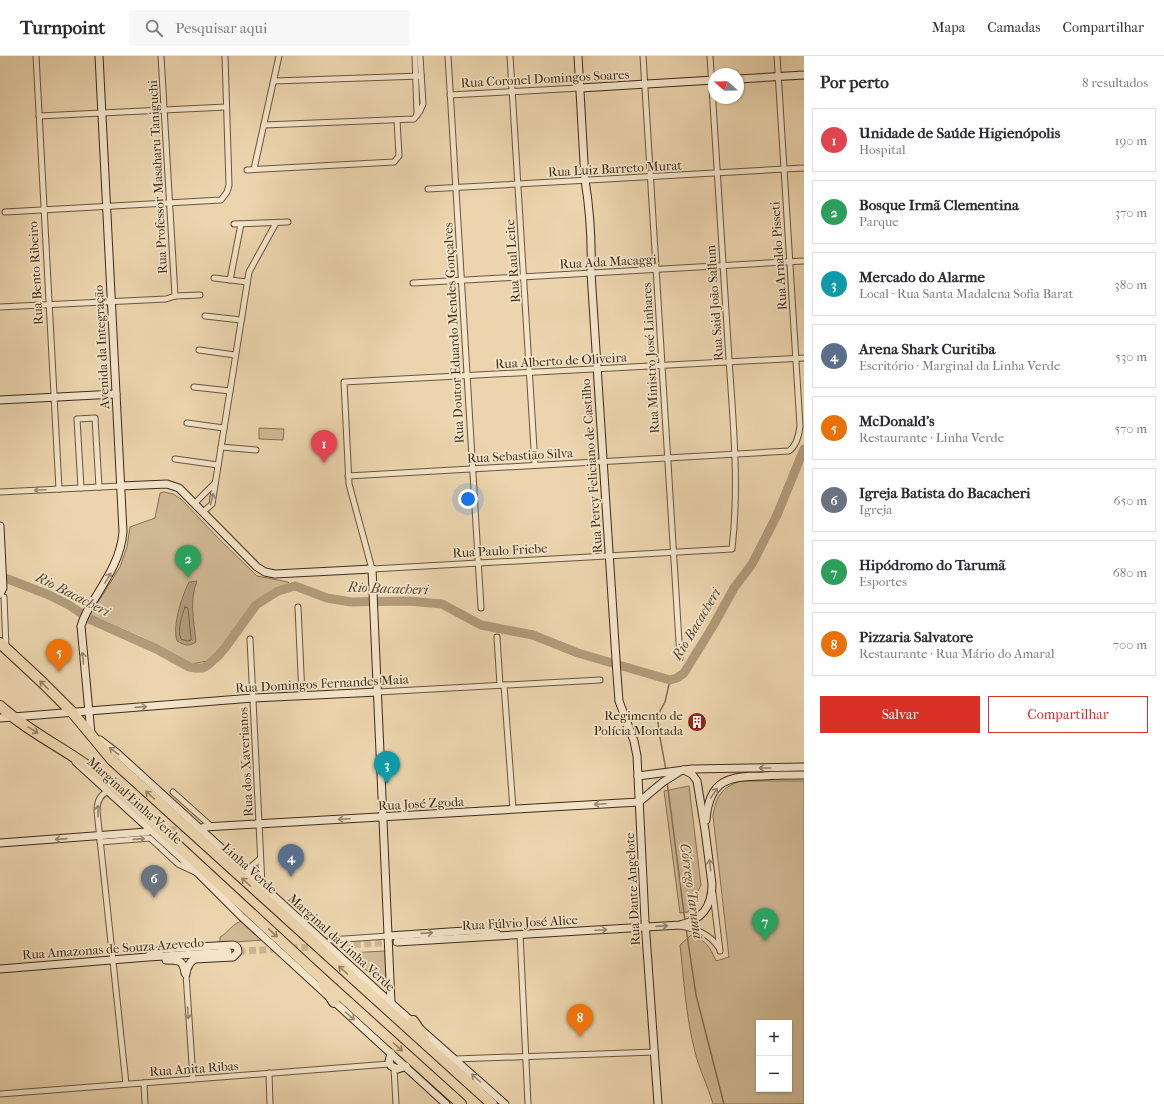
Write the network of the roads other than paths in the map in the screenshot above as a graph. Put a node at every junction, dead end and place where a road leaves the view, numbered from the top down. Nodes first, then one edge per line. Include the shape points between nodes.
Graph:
1 (36, 56) edge
2 (99, 56) edge
3 (161, 56) edge
4 (225, 56) edge
5 (279, 56) edge
6 (415, 56) edge
7 (420, 56) edge
8 (448, 56) edge
9 (510, 56) edge
10 (578, 56) edge
11 (643, 56) edge
12 (710, 56) edge
13 (777, 56) edge
14 (712, 68) edge
15 (804, 75) edge
16 (419, 76) junction
17 (778, 76) junction
18 (744, 79) edge
19 (708, 80) edge
20 (274, 81) junction
21 (645, 84) junction
22 (580, 88) junction
23 (512, 91) junction
24 (450, 95) junction
25 (714, 104) edge
26 (226, 107) junction
27 (164, 110) junction
28 (102, 113) junction
29 (39, 116) junction
30 (398, 120) junction
31 (264, 125) junction
32 (804, 168) edge
33 (254, 169) junction
34 (247, 170) dead end
35 (784, 170) junction
36 (717, 173) junction
37 (650, 177) junction
38 (585, 180) junction
39 (518, 184) junction
40 (456, 188) junction
41 (428, 189) dead end
42 (170, 203) junction
43 (106, 207) junction
44 (44, 210) junction
45 (5, 212) dead end
46 (288, 222) dead end
47 (276, 223) junction
48 (234, 224) dead end
49 (241, 224) junction
50 (804, 261) edge
51 (789, 262) junction
52 (723, 265) junction
53 (656, 269) junction
54 (591, 273) junction
55 (524, 277) junction
56 (214, 278) dead end
57 (230, 280) junction
58 (461, 280) junction
59 (247, 282) junction
60 (413, 283) dead end
61 (200, 295) dead end
62 (175, 296) junction
63 (111, 302) junction
64 (49, 304) junction
65 (0, 307) edge
66 (205, 316) dead end
67 (241, 320) junction
68 (199, 350) dead end
69 (236, 355) junction
70 (795, 358) junction
71 (804, 358) edge
72 (729, 362) junction
73 (662, 365) junction
74 (597, 369) junction
75 (530, 372) junction
76 (467, 376) junction
77 (194, 387) dead end
78 (230, 391) junction
79 (116, 394) junction
80 (54, 398) junction
81 (0, 400) edge
82 (187, 423) dead end
83 (224, 428) junction
84 (221, 447) junction
85 (256, 450) dead end
86 (789, 451) joint
87 (735, 454) junction
88 (667, 458) junction
89 (175, 459) dead end
90 (603, 461) junction
91 (218, 465) junction
92 (535, 465) junction
93 (472, 469) junction
94 (348, 476) junction
95 (215, 483) junction
96 (121, 486) junction
97 (99, 487) junction
98 (81, 488) junction
99 (59, 489) junction
100 (0, 492) edge
101 (195, 503) junction
102 (203, 512) junction
103 (0, 526) edge
104 (732, 549) joint
105 (673, 552) junction
106 (609, 556) junction
107 (478, 563) junction
108 (372, 569) junction
109 (2, 596) edge
110 (298, 607) dead end
111 (481, 608) dead end
112 (497, 637) dead end
113 (250, 639) dead end
114 (3, 646) edge
115 (680, 658) dead end
116 (617, 675) joint
117 (600, 680) dead end
118 (502, 685) junction
119 (378, 692) junction
120 (302, 696) junction
121 (253, 698) junction
122 (0, 706) edge
123 (88, 711) junction
124 (72, 712) junction
125 (12, 717) junction
126 (0, 718) edge
127 (90, 734) junction
128 (53, 743) junction
129 (804, 767) edge
130 (683, 770) junction
131 (672, 774) junction
132 (804, 775) edge
133 (638, 776) junction
134 (109, 791) junction
135 (173, 792) dead end
136 (639, 802) junction
137 (513, 809) junction
138 (383, 817) junction
139 (259, 824) junction
140 (208, 827) joint
141 (705, 830) junction
142 (147, 832) dead end
143 (100, 839) junction
144 (0, 843) edge
145 (260, 859) junction
146 (246, 871) junction
147 (200, 875) junction
148 (712, 884) junction
149 (262, 885) junction
150 (689, 925) junction
151 (645, 928) junction
152 (520, 934) junction
153 (388, 936) junction
154 (500, 936) junction
155 (330, 940) dead end
156 (397, 942) tunnel mouth
157 (389, 947) junction
158 (228, 952) tunnel mouth
159 (148, 957) junction
160 (113, 959) junction
161 (0, 968) edge
162 (186, 974) junction
163 (317, 974) junction
164 (334, 1002) junction
165 (391, 1003) junction
166 (412, 1021) junction
167 (434, 1052) junction
168 (655, 1052) junction
169 (392, 1053) junction
170 (526, 1056) junction
171 (455, 1059) junction
172 (392, 1066) junction
173 (406, 1066) junction
174 (269, 1073) junction
175 (193, 1079) junction
176 (144, 1083) junction
177 (126, 1084) junction
178 (0, 1094) edge
179 (145, 1104) edge
180 (270, 1104) edge
181 (396, 1104) edge
182 (446, 1104) edge
183 (461, 1104) edge
184 (492, 1104) edge
185 (504, 1104) edge
186 (528, 1104) edge
187 (658, 1104) edge

1 - 29 street, Rua Bento Ribeiro
2 - 28 main road, Avenida da Integração
3 - 27 street, Rua Professor Masaharu Taniguchi
4 - 26 street
5 - 20 street
6 - 16 street
7 - 16 street
8 - 24 street, Rua Doutor Eduardo Mendes Gonçalves
9 - 23 street, Rua Raul Leite
10 - 22 main road, Rua Percy Feliciano de Castilho
11 - 21 street, Rua Ministro José Linhares
12 - 14 street, Rua Said João Sallum
13 - 17 street, Rua Arnaldo Pisseti
15 - 17 main road
16 - 20 street
16 - 30 street via 417,116 412,120
17 - 18 main road
17 - 35 street, Rua Arnaldo Pisseti
19 - 21 main road, Rua Coronel Domingos Soares
20 - 31 street
21 - 22 main road, Rua Coronel Domingos Soares
21 - 37 street, Rua Ministro José Linhares
22 - 23 street, Rua Coronel Domingos Soares
22 - 38 main road, Rua Percy Feliciano de Castilho
23 - 24 street, Rua Coronel Domingos Soares
23 - 39 street, Rua Raul Leite
24 - 40 street, Rua Doutor Eduardo Mendes Gonçalves
25 - 36 street, Rua Said João Sallum
26 - 27 street
26 - 42 street via 229,185 226,194 220,201
27 - 28 street
27 - 42 street, Rua Professor Masaharu Taniguchi
28 - 29 street
28 - 43 main road, Avenida da Integração
29 - 44 street, Rua Bento Ribeiro
30 - 31 street
30 - 33 street via 399,156 394,162
31 - 33 street
32 - 35 street, Rua Luiz Barreto Murat
33 - 34 street
35 - 36 street, Rua Luiz Barreto Murat
35 - 51 street, Rua Arnaldo Pisseti
36 - 37 street, Rua Luiz Barreto Murat
36 - 52 street, Rua Said João Sallum
37 - 38 street, Rua Luiz Barreto Murat
37 - 53 street, Rua Ministro José Linhares
38 - 39 street, Rua Luiz Barreto Murat
38 - 54 main road, Rua Percy Feliciano de Castilho via 584,202
39 - 40 street, Rua Luiz Barreto Murat
39 - 55 street, Rua Raul Leite
40 - 41 street, Rua Luiz Barreto Murat
40 - 58 street, Rua Doutor Eduardo Mendes Gonçalves
42 - 43 street
42 - 62 street, Rua Professor Masaharu Taniguchi
43 - 44 street
43 - 63 main road, Avenida da Integração
44 - 45 street
44 - 64 street, Rua Bento Ribeiro
46 - 47 street
47 - 49 street
47 - 59 street via 249,272
48 - 49 street
49 - 57 street
50 - 51 street, Rua Ada Macaggi
51 - 52 street, Rua Ada Macaggi
51 - 70 street, Rua Arnaldo Pisseti
52 - 53 street, Rua Ada Macaggi
52 - 72 street, Rua Said João Sallum
53 - 54 street, Rua Ada Macaggi
53 - 73 street, Rua Ministro José Linhares
54 - 55 street, Rua Ada Macaggi
54 - 74 main road, Rua Percy Feliciano de Castilho
55 - 58 street, Rua Ada Macaggi
55 - 75 street, Rua Raul Leite
56 - 57 street
57 - 59 street
58 - 60 street, Rua Ada Macaggi
58 - 76 street, Rua Doutor Eduardo Mendes Gonçalves
59 - 67 street
61 - 62 street
62 - 63 street via 166,299
63 - 64 street
63 - 79 main road, Avenida da Integração
64 - 65 street
64 - 80 street, Rua Bento Ribeiro
66 - 67 street
67 - 69 street
68 - 69 street
69 - 78 street
70 - 71 street, Rua Alberto de Oliveira
70 - 72 street, Rua Alberto de Oliveira
70 - 86 street, Rua Arnaldo Pisseti via 800,426
72 - 73 street, Rua Alberto de Oliveira
72 - 87 street, Rua Said João Sallum
73 - 74 street, Rua Alberto de Oliveira
73 - 88 street, Rua Ministro José Linhares
74 - 75 street, Rua Alberto de Oliveira
74 - 90 main road, Rua Percy Feliciano de Castilho
75 - 76 street, Rua Alberto de Oliveira
75 - 92 street, Rua Raul Leite
76 - 93 street, Rua Doutor Eduardo Mendes Gonçalves
76 - 94 street, Rua Alberto de Oliveira via 344,382
77 - 78 street
78 - 83 street
79 - 80 main road
79 - 96 main road, Avenida da Integração
80 - 81 main road
80 - 99 street, Rua Bento Ribeiro
82 - 83 street
83 - 84 street
84 - 85 street
84 - 91 street
86 - 87 street, Rua Sebastião Silva
87 - 88 street, Rua Sebastião Silva
87 - 104 street, Rua Said João Sallum via 736,507
88 - 90 street, Rua Sebastião Silva
88 - 105 street, Rua Ministro José Linhares
89 - 91 street
90 - 92 street, Rua Sebastião Silva
90 - 106 main road, Rua Percy Feliciano de Castilho
91 - 95 street
92 - 93 street, Rua Sebastião Silva
93 - 94 street, Rua Sebastião Silva
93 - 107 street, Rua Doutor Eduardo Mendes Gonçalves
94 - 108 street
95 - 101 street
102 -> 95 street via 212,504
96 - 97 street
96 - 101 main road via 171,484
123 -> 96 main road, Avenida da Integração via 81,626 121,547
97 - 98 street
97 - 98 street via 95,418 77,419
98 - 99 street
99 -> 100 street
101 - 102 main road
102 - 108 main road, Rua Paulo Friebe via 257,567 270,574
103 - 109 main road
104 - 105 street, Rua Paulo Friebe
105 - 106 street, Rua Paulo Friebe
105 - 115 street, Rua Ministro José Linhares
106 - 107 street, Rua Paulo Friebe
106 - 116 main road, Rua Percy Feliciano de Castilho
107 - 108 street, Rua Paulo Friebe
107 - 111 street, Rua Doutor Eduardo Mendes Gonçalves
108 - 119 main road
109 - 114 street
110 - 120 street
112 - 118 street
113 - 121 street, Rua dos Xaverianos
124 -> 114 highway, Linha Verde
116 - 133 main road, Rua Dante Angelote via 620,701 636,749
117 - 118 street, Rua Domingos Fernandes Maia
118 - 119 street, Rua Domingos Fernandes Maia
118 - 137 street
119 - 120 main road, Rua Domingos Fernandes Maia
119 - 138 main road
120 - 121 main road, Rua Domingos Fernandes Maia
123 -> 121 main road, Rua Domingos Fernandes Maia
121 - 139 street, Rua dos Xaverianos
122 - 125 highway
123 - 124 main road, Rua Domingos Fernandes Maia
123 - 127 main road
124 - 125 main road, Rua Domingos Fernandes Maia
124 - 127 highway, Linha Verde
125 - 126 main road, Rua Domingos Fernandes Maia
125 -> 128 highway
146 -> 127 main road, Marginal da Linha Verde via 117,753
167 -> 127 highway, Linha Verde via 112,760
128 - 134 main road, Marginal Linha Verde
128 -> 163 highway via 111,784
129 -> 130 main road
130 - 131 main road
130 - 141 main road via 692,774 697,781
131 - 133 main road
131 - 136 main road
141 -> 132 main road via 712,795 726,780 742,776
133 - 136 main road, Rua Dante Angelote
143 -> 134 street via 98,802 102,795
134 - 147 main road, Marginal Linha Verde
135 - 140 street
136 -> 137 main road, Rua José Zgoda
136 - 151 main road, Rua Dante Angelote
137 - 138 main road, Rua José Zgoda
138 -> 139 main road, Rua José Zgoda
138 - 153 main road
139 - 140 main road, Rua José Zgoda
139 - 145 street, Rua dos Xaverianos
148 -> 141 main road
142 - 143 main road
143 -> 144 main road
143 -> 147 street via 150,838 178,864
143 - 160 street
145 - 146 street
145 - 149 street, Rua dos Xaverianos
146 - 149 main road, Marginal da Linha Verde
147 - 164 main road
148 - 150 main road via 711,898 706,909
148 - 150 street via 720,951 707,936
149 - 165 main road, Marginal da Linha Verde
151 -> 150 main road, Rua Fúlvio José Alice
152 -> 151 main road, Rua Fúlvio José Alice
151 - 168 main road, Rua Dante Angelote
152 - 154 main road, Rua Fúlvio José Alice
152 - 170 street
153 -> 154 main road via 480,930
153 - 155 street
153 - 157 main road
154 - 156 main road, Rua Fúlvio José Alice
154 - 157 main road via 482,941
157 - 165 main road
158 - 159 main road, Rua Amazonas de Souza Azevedo
159 - 160 main road, Rua Amazonas de Souza Azevedo
159 - 162 main road via 178,960 183,963
159 - 162 main road via 162,950 233,944 238,948 237,955 233,957 195,959
160 - 161 main road, Rua Amazonas de Souza Azevedo
160 - 177 street
162 -> 175 street
163 - 164 highway
163 -> 183 highway
164 -> 169 main road
165 - 166 main road, Marginal da Linha Verde
166 - 167 highway
166 - 171 main road, Marginal da Linha Verde
167 - 184 highway, Linha Verde
168 - 170 street
168 - 187 main road, Rua Dante Angelote
169 - 172 main road via 389,1058
169 - 173 main road
170 - 171 street
170 - 186 street
185 -> 171 main road, Marginal da Linha Verde
172 - 173 main road via 398,1069
172 - 174 street, Rua Anita Ribas
172 - 181 street
173 - 182 main road
174 - 175 street, Rua Anita Ribas
174 - 180 street
175 - 176 street, Rua Anita Ribas
176 - 177 street, Rua Anita Ribas
176 - 179 street
177 - 178 street, Rua Anita Ribas

